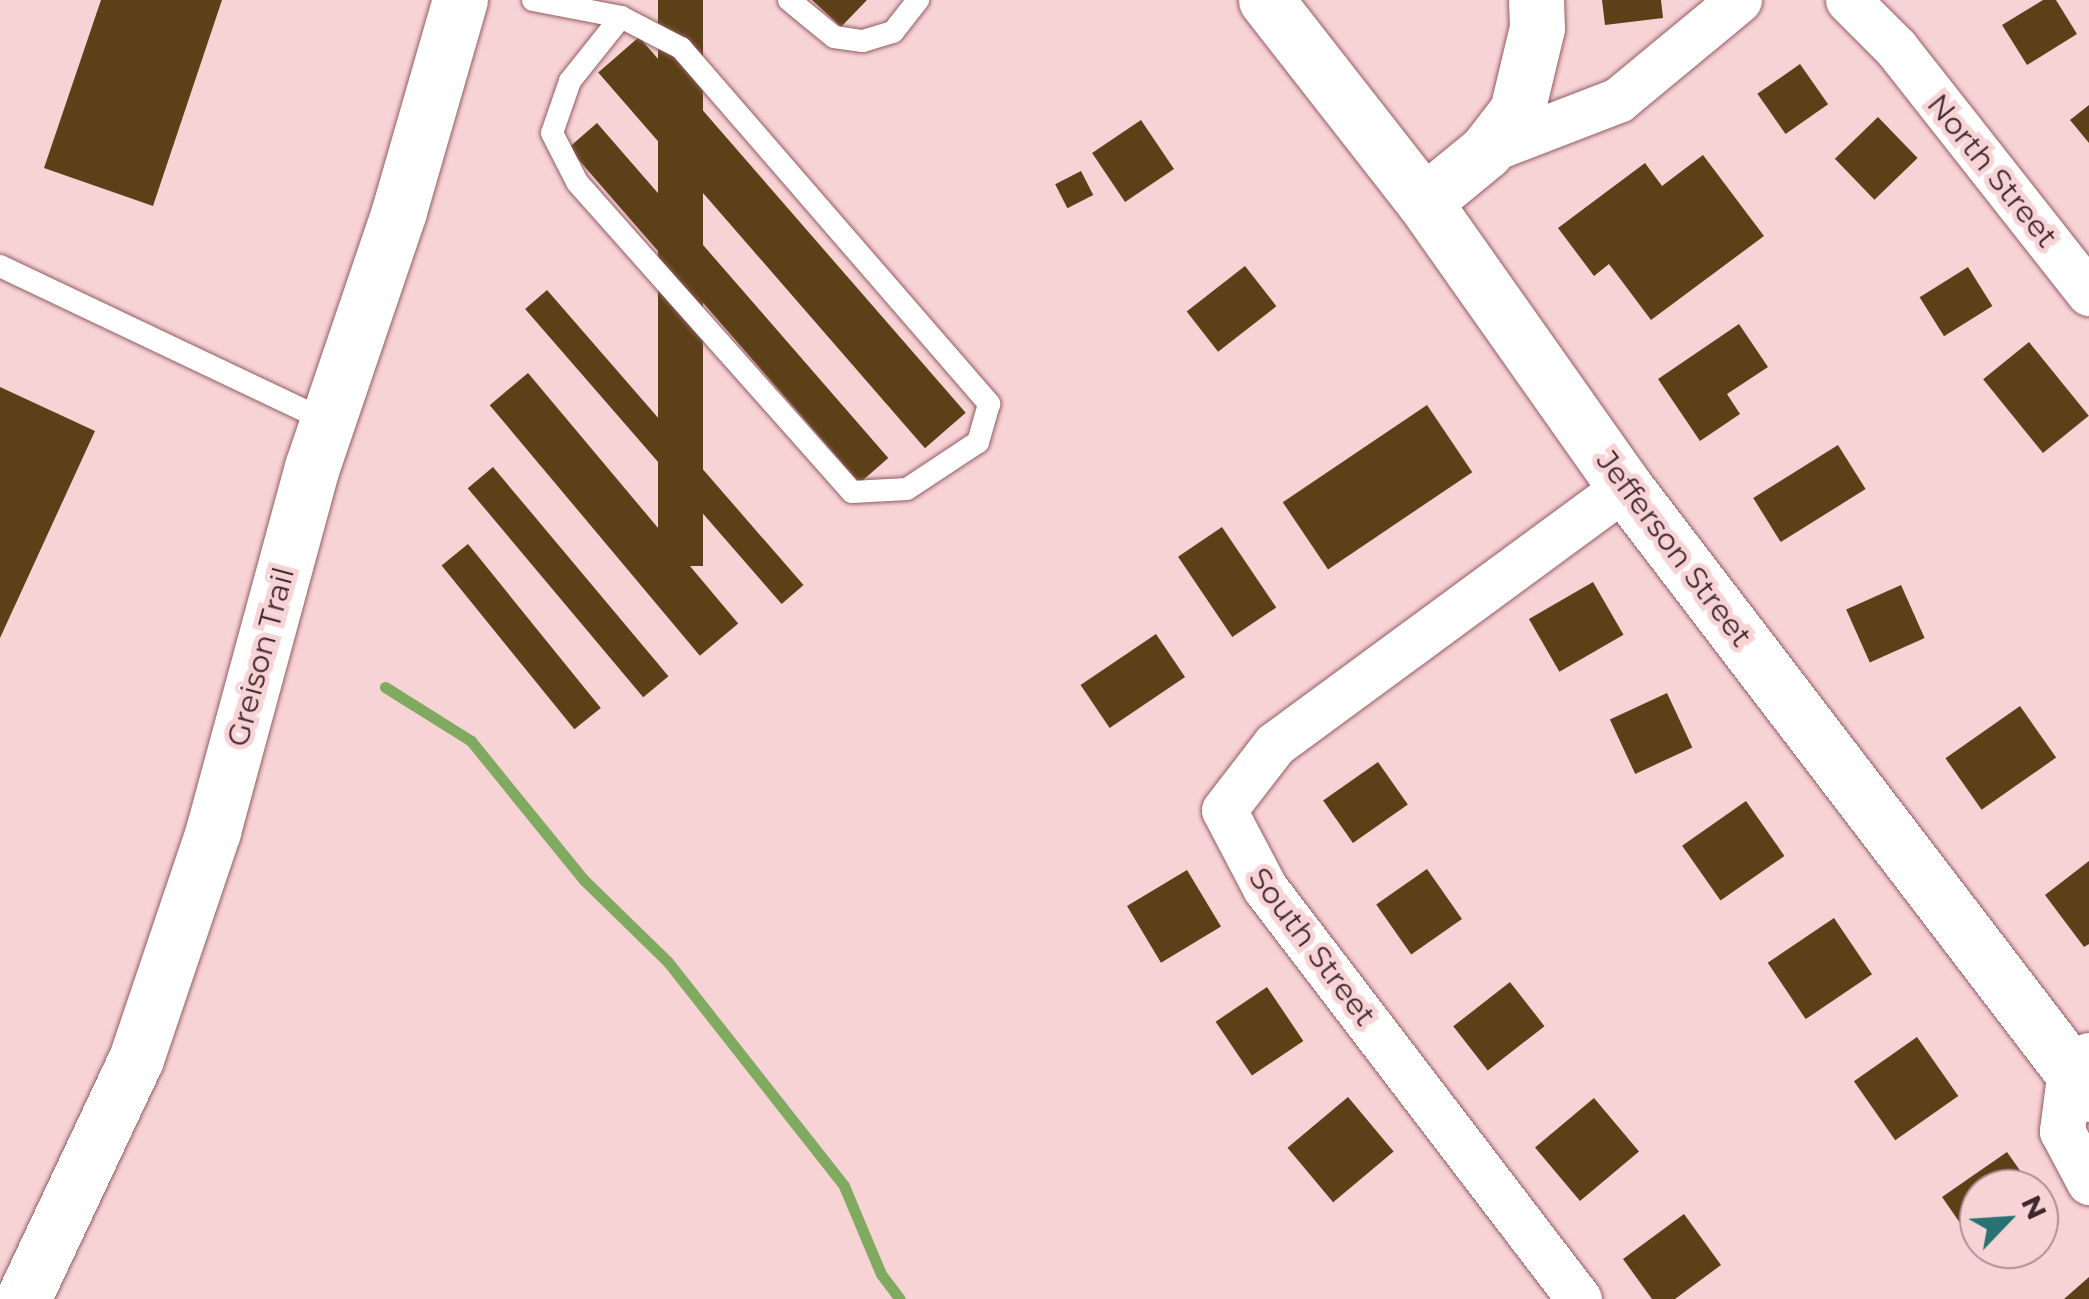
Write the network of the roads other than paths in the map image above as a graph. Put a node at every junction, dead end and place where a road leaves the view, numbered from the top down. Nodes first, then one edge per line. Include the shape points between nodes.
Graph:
1 (460, 0) edge
2 (537, 0) edge
3 (789, 0) edge
4 (918, 0) edge
5 (1266, 0) edge
6 (1536, 0) edge
7 (1739, 0) edge
8 (1848, 0) edge
9 (621, 16) junction
10 (1486, 151) junction
11 (1424, 202) junction
12 (0, 266) edge
13 (2089, 293) edge
14 (328, 422) junction
15 (1625, 487) junction
16 (2083, 1073) edge
17 (2089, 1182) edge
18 (23, 1299) edge
19 (1579, 1299) edge

1 - 14 street, Greison Trail
2 - 9 lane
3 - 4 lane via 834,37 863,41 893,32
5 - 11 street, Jefferson Street
6 - 10 street via 1523,98
7 - 10 street via 1618,100
8 - 13 street, North Street via 1896,48
9 - 9 lane via 681,48 989,404 978,442 908,488 852,492 577,182 552,133 570,81
10 - 11 street
11 - 15 street, Jefferson Street
12 - 14 lane
14 - 18 street, Greison Trail via 213,831 136,1059
15 - 16 street, Jefferson Street
15 - 19 street, South Street via 1275,744 1224,810 1265,888
16 - 17 street via 2062,1131

